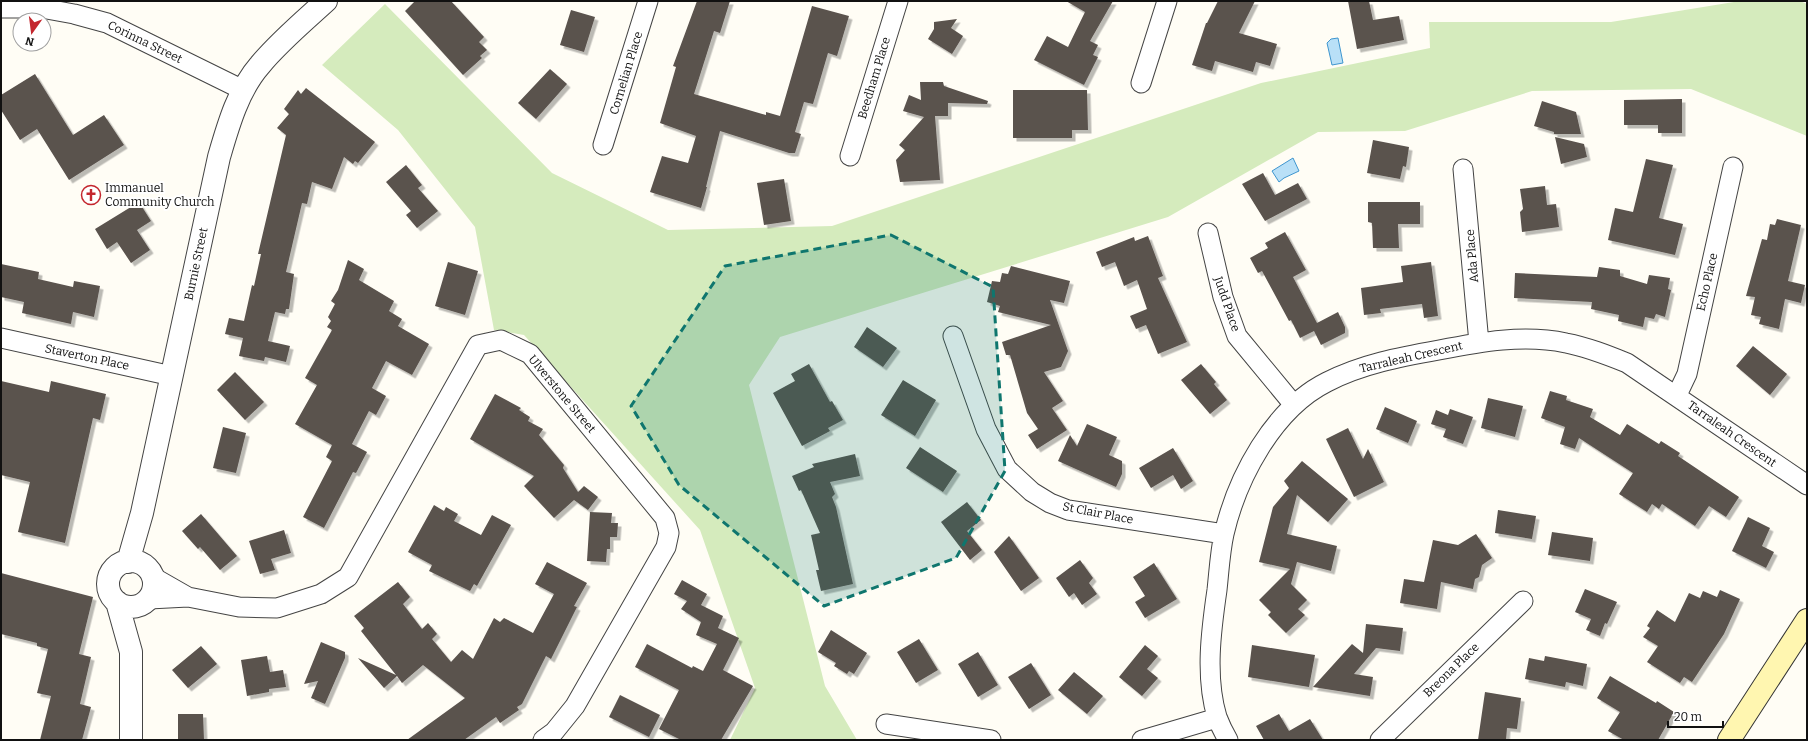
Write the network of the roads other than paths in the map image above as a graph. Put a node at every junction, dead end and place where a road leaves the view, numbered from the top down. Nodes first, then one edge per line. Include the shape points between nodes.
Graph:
1 (18, 1) edge
2 (648, 1) edge
3 (898, 1) edge
4 (1167, 1) edge
5 (319, 7) edge
6 (1, 8) edge
7 (41, 8) junction
8 (1141, 83) dead end
9 (243, 90) junction
10 (603, 145) dead end
11 (850, 156) dead end
12 (1733, 167) dead end
13 (1463, 169) dead end
14 (1208, 233) dead end
15 (953, 336) dead end
16 (1, 338) edge
17 (1479, 343) junction
18 (172, 376) junction
19 (1676, 395) junction
20 (1294, 405) junction
21 (1807, 485) edge
22 (142, 513) junction
23 (1224, 534) junction
24 (128, 562) junction
25 (151, 573) junction
26 (188, 597) junction
27 (147, 600) junction
28 (1523, 601) dead end
29 (117, 602) junction
30 (1807, 620) edge
31 (131, 652) junction
32 (1217, 718) junction
33 (886, 724) dead end
34 (131, 740) edge
35 (543, 740) edge
36 (991, 740) edge
37 (1142, 740) edge
38 (1228, 740) edge
39 (1380, 740) edge
40 (1728, 740) edge

1 - 7 street, Corinna Street
2 - 10 street, Cornelian Place
3 - 11 street, Beedham Place
4 - 8 street
5 - 9 street, Burnie Street via 259,66
6 - 7 street, Corinna Street
7 - 9 street, Corinna Street via 107,23
9 - 18 street, Burnie Street via 228,125 219,157
12 - 19 street, Echo Place via 1686,374
13 - 17 street, Ada Place
14 - 20 street, Judd Place via 1223,297 1237,336
15 - 23 street, St Clair Place via 986,429 1008,469 1032,492 1068,510
16 - 18 street, Staverton Place
17 - 19 street, Tarraleah Crescent via 1526,339 1565,343 1596,351 1627,363
17 - 20 street, Tarraleah Crescent via 1364,366 1325,383
18 - 22 street, Burnie Street
19 - 21 street, Tarraleah Crescent
20 - 23 street, Tarraleah Crescent via 1265,439 1244,478
22 - 24 street, Burnie Street
22 - 25 street, Burnie Street
23 - 32 street, Tarraleah Crescent via 1210,651
24 - 25 street via 136,562
24 - 29 street via 118,566 110,575 109,589
25 - 26 street, Ulverstone Street
25 - 27 street via 153,592
26 - 27 street, Ulverstone Street
26 - 35 street, Ulverstone Street via 239,607 277,608 321,594 348,577 478,345 501,340 530,354 665,518 669,533 666,547 575,706 554,732
27 - 29 street via 132,607
27 - 31 street
28 - 39 street, Breona Place
29 - 31 street
30 - 40 main road
31 - 34 street
32 - 37 street
32 - 38 street, Tarraleah Crescent
33 - 36 street

